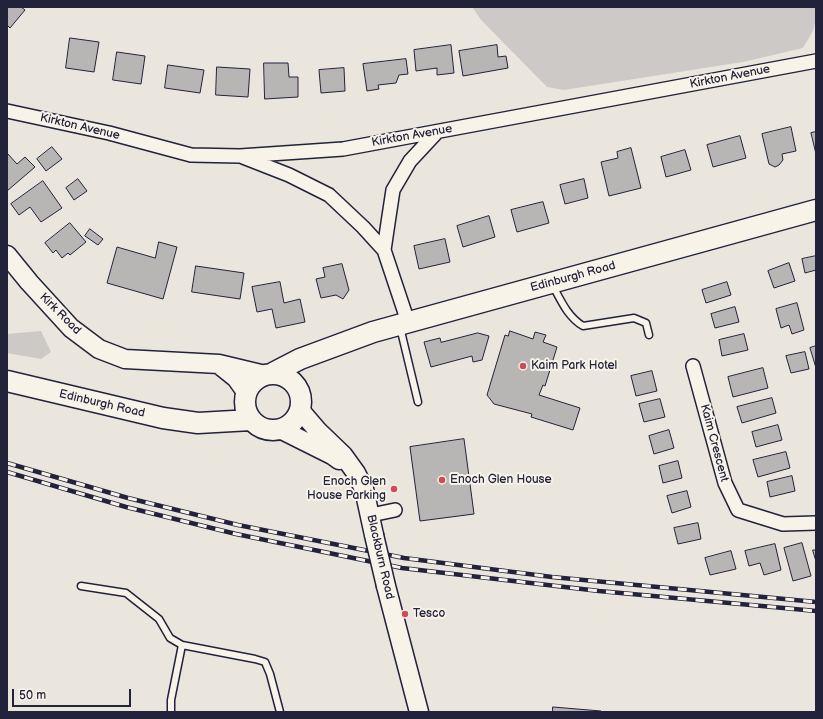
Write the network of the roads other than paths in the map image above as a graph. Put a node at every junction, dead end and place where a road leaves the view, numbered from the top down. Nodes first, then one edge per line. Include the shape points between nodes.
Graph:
1 (816, 61) edge
2 (7, 111) edge
3 (437, 132) junction
4 (240, 156) junction
5 (816, 210) edge
6 (384, 250) junction
7 (7, 255) edge
8 (551, 283) junction
9 (404, 324) junction
10 (649, 335) dead end
11 (330, 347) junction
12 (219, 364) junction
13 (693, 366) dead end
14 (269, 374) junction
15 (7, 381) edge
16 (296, 385) junction
17 (418, 402) dead end
18 (247, 404) junction
19 (300, 410) junction
20 (280, 429) junction
21 (356, 473) junction
22 (394, 510) dead end
23 (370, 515) junction
24 (816, 523) edge
25 (81, 586) dead end
26 (182, 645) junction
27 (171, 712) edge
28 (280, 712) edge
29 (419, 712) edge

1 - 3 street, Kirkton Avenue
2 - 4 street, Kirkton Avenue via 108,133 191,155
3 - 4 street, Kirkton Avenue via 343,149
3 - 6 street via 410,161 393,190
4 - 6 street via 289,175 329,195
5 - 8 main road, Edinburgh Road
6 - 9 street
7 - 12 main road, Kirk Road via 71,328 99,349 125,359
8 - 9 main road, Edinburgh Road
8 - 10 lane via 567,311 583,326 634,318 646,322
9 - 11 main road, Edinburgh Road
9 - 17 lane
11 - 14 main road, Edinburgh Road
11 - 16 main road, Edinburgh Road
12 - 14 main road, Kirk Road
12 - 18 main road via 236,378
13 - 24 street, Kaim Crescent via 724,483 738,510 783,524
14 - 16 main road via 282,375
14 - 18 main road via 251,383
15 - 18 main road, Edinburgh Road via 198,424
16 - 19 main road via 300,397
18 - 20 main road via 257,425 264,429
19 - 20 main road via 294,421
19 - 21 main road, Blackburn Road
20 - 21 main road, Blackburn Road via 332,455
21 - 23 main road, Blackburn Road via 364,490
22 - 23 street
23 - 29 main road, Blackburn Road, bridge
25 - 26 lane via 126,593 159,619 170,638
26 - 27 lane
26 - 28 lane via 265,662

